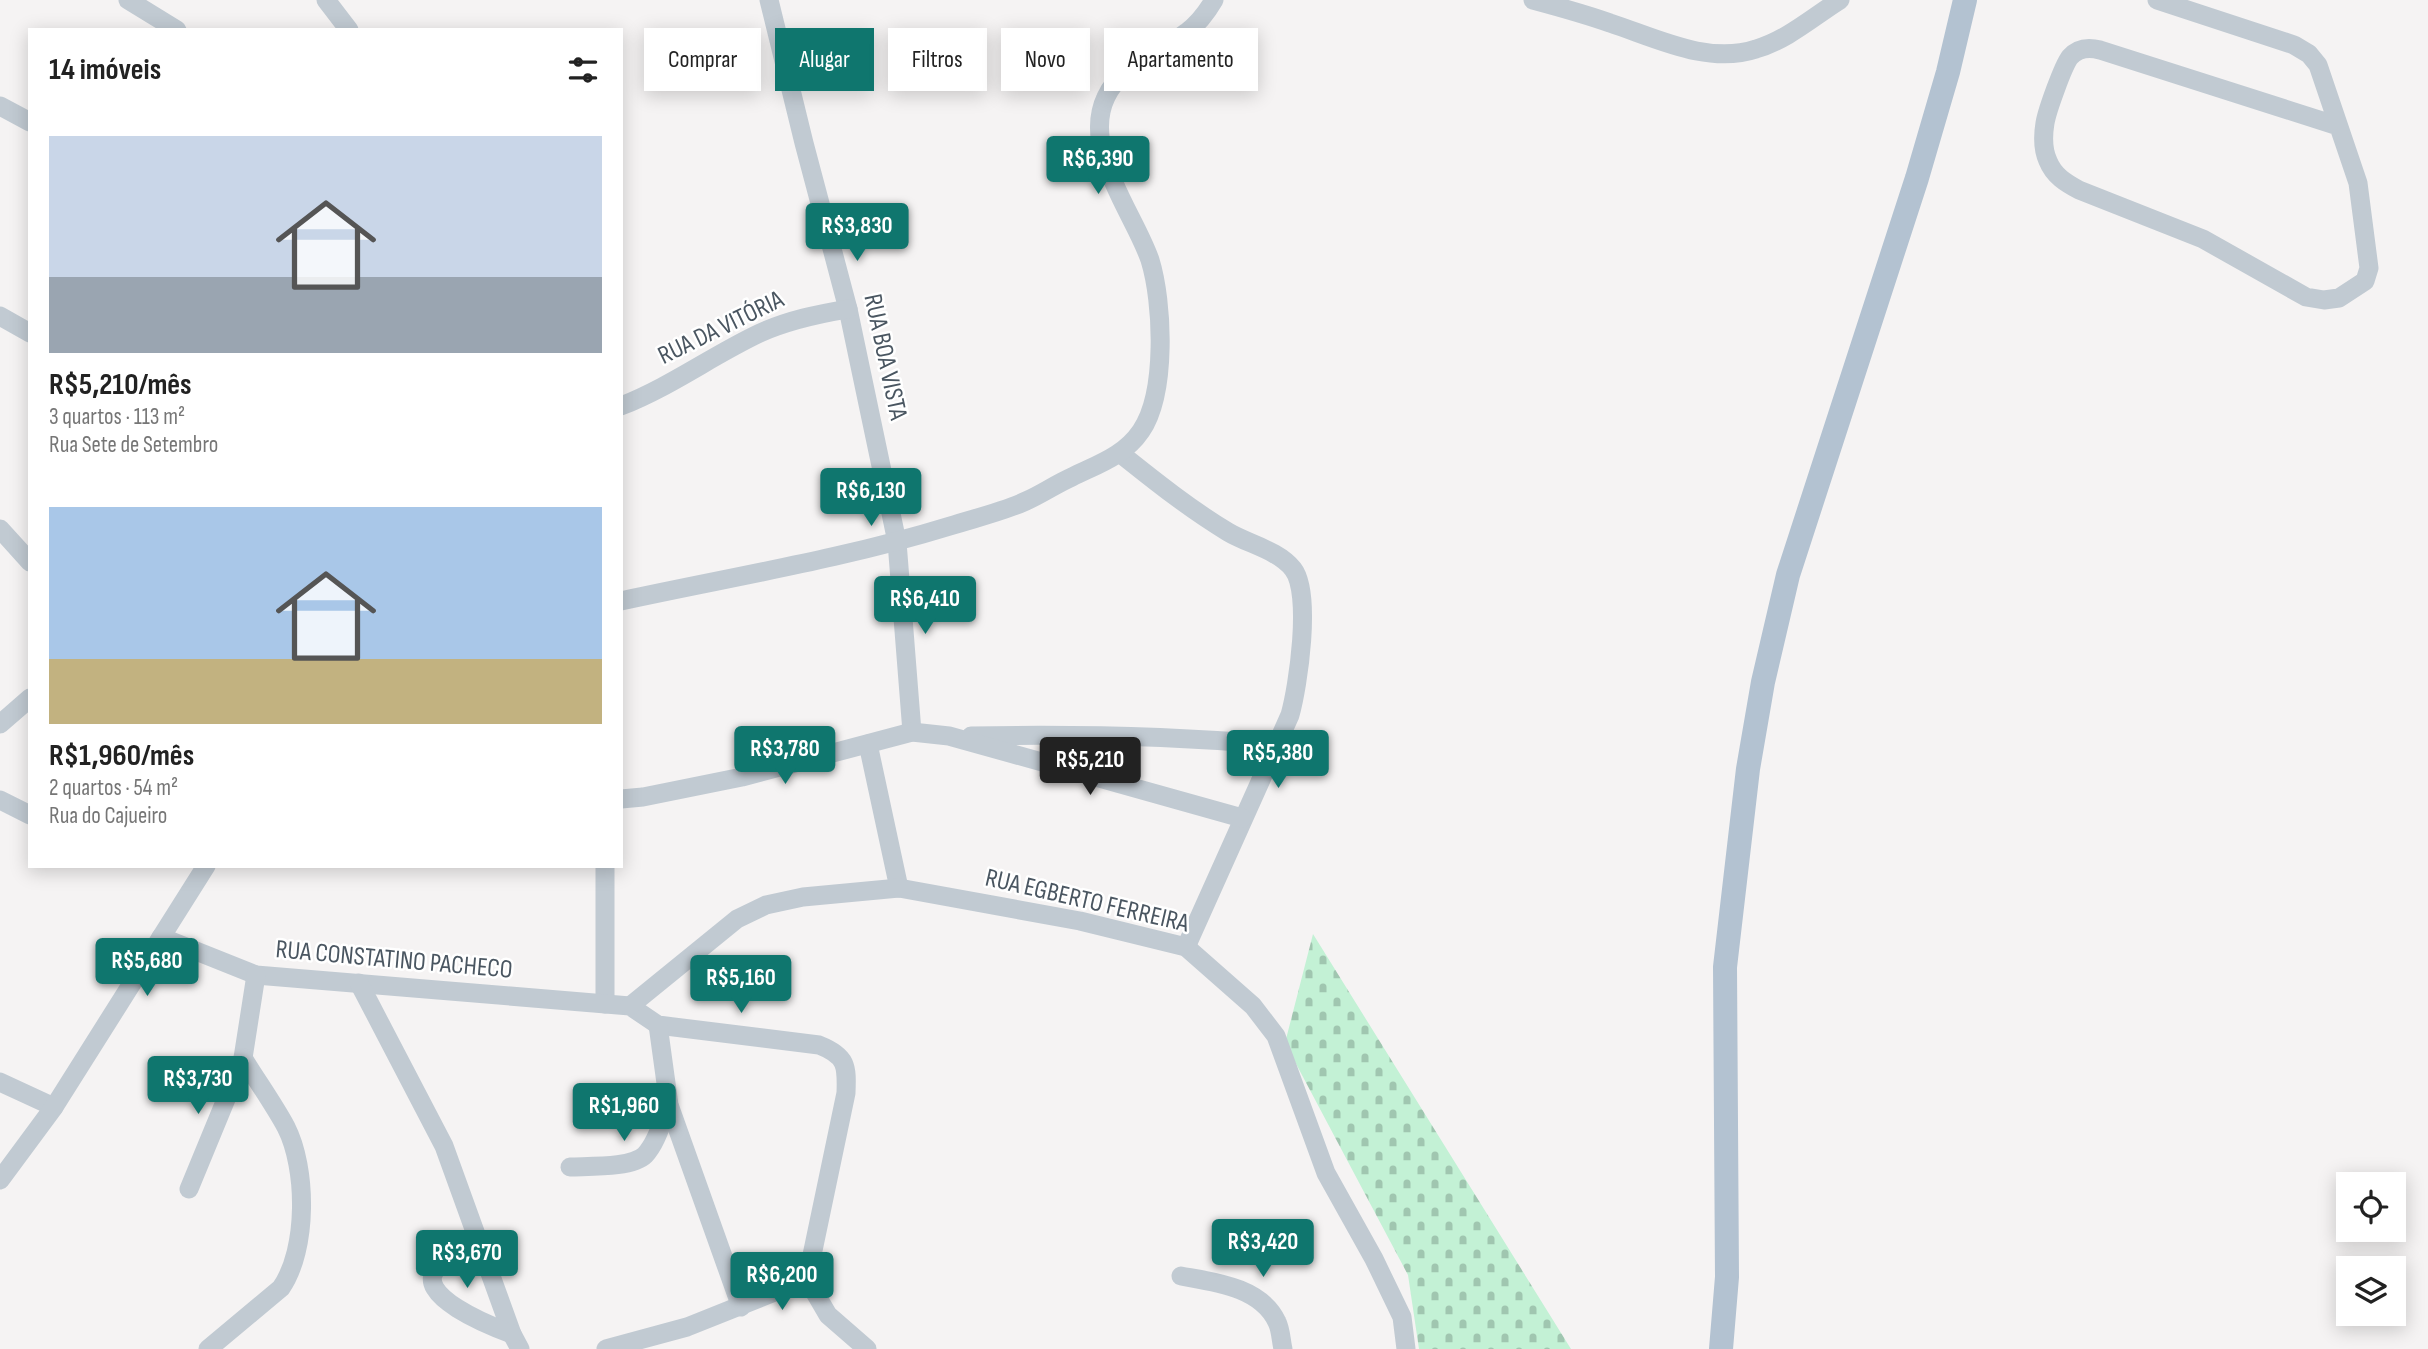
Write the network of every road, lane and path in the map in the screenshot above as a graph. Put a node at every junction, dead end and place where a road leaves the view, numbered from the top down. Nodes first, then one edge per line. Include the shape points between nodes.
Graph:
1 (128, 0) edge
2 (326, 0) edge
3 (769, 0) edge
4 (1214, 0) edge
5 (1533, 0) edge
6 (1840, 0) edge
7 (1965, 0) edge
8 (2157, 0) edge
9 (174, 28) edge
10 (347, 28) edge
11 (0, 107) edge
12 (28, 121) edge
13 (2338, 126) junction
14 (848, 309) junction
15 (0, 316) edge
16 (28, 332) edge
17 (623, 405) edge
18 (1121, 454) junction
19 (0, 529) edge
20 (897, 542) junction
21 (28, 560) edge
22 (623, 601) edge
23 (28, 700) edge
24 (0, 724) edge
25 (912, 732) junction
26 (949, 737) junction
27 (868, 744) junction
28 (1276, 745) junction
29 (623, 799) edge
30 (0, 800) edge
31 (28, 815) edge
32 (1242, 818) junction
33 (205, 868) edge
34 (605, 868) edge
35 (899, 888) junction
36 (161, 937) junction
37 (1186, 947) junction
38 (256, 975) junction
39 (359, 983) junction
40 (605, 1004) junction
41 (629, 1006) junction
42 (658, 1025) junction
43 (243, 1058) junction
44 (0, 1082) edge
45 (668, 1105) junction
46 (54, 1107) junction
47 (570, 1167) dead end
48 (0, 1180) edge
49 (189, 1189) dead end
50 (481, 1243) junction
51 (1181, 1276) dead end
52 (807, 1279) junction
53 (741, 1307) junction
54 (516, 1341) edge
55 (208, 1349) edge
56 (606, 1349) edge
57 (867, 1349) edge
58 (1283, 1349) edge
59 (1406, 1349) edge
60 (1721, 1349) edge

1 - 9 street
2 - 10 street
3 - 14 street, RUA BOA VISTA
4 - 18 street via 1188,32 1116,82 1105,97 1100,120 1111,176 1150,260 1161,338 1151,408 1142,430
5 - 6 street via 1675,45 1724,55 1776,41
7 - 60 main road via 1917,178 1788,575 1759,707 1725,967 1727,1278
8 - 13 street via 2309,54 2318,65
11 - 12 street
13 - 13 street via 2084,48 2069,58 2064,68 2045,124 2044,147 2054,173 2079,190 2203,239 2306,297 2324,300 2353,290 2365,281 2369,268 2358,183
14 - 17 street, RUA DA VITÓRIA via 806,316 760,334
14 - 20 street, RUA BOA VISTA
15 - 16 street
18 - 20 street via 1025,502
18 - 28 street via 1177,499 1293,568 1301,606 1297,691
19 - 21 street
20 - 22 street
20 - 25 street, RUA BOA VISTA
23 - 24 street
25 - 26 street
25 - 27 street
26 - 28 street via 1044,734
26 - 32 street
27 - 29 street via 742,777
27 - 35 street
28 - 32 street
30 - 31 street
32 - 37 street
33 - 36 street
34 - 40 street
35 - 37 street, RUA EGBERTO FERREIRA via 1080,921
35 - 41 street, RUA EGBERTO FERREIRA via 766,905 737,919
36 - 38 street, RUA CONSTATINO PACHECO
36 - 46 street
37 - 59 street, RUA EGBERTO FERREIRA via 1253,1006 1276,1036 1326,1173 1402,1317
38 - 39 street, RUA CONSTATINO PACHECO
38 - 43 street
39 - 40 street, RUA CONSTATINO PACHECO
39 - 50 street via 444,1146
40 - 41 street, RUA CONSTATINO PACHECO
41 - 42 street
42 - 45 street
42 - 52 street via 819,1045 838,1056 847,1070
43 - 49 street
43 - 55 street via 294,1147 300,1226 294,1262 281,1288
44 - 46 street
45 - 47 street via 652,1144 639,1159
45 - 53 street
46 - 48 street
50 - 54 street
50 - 54 street via 439,1265 432,1285 468,1315
51 - 58 street via 1231,1287 1258,1300 1277,1322
52 - 53 street
52 - 57 street via 828,1315
53 - 56 street

